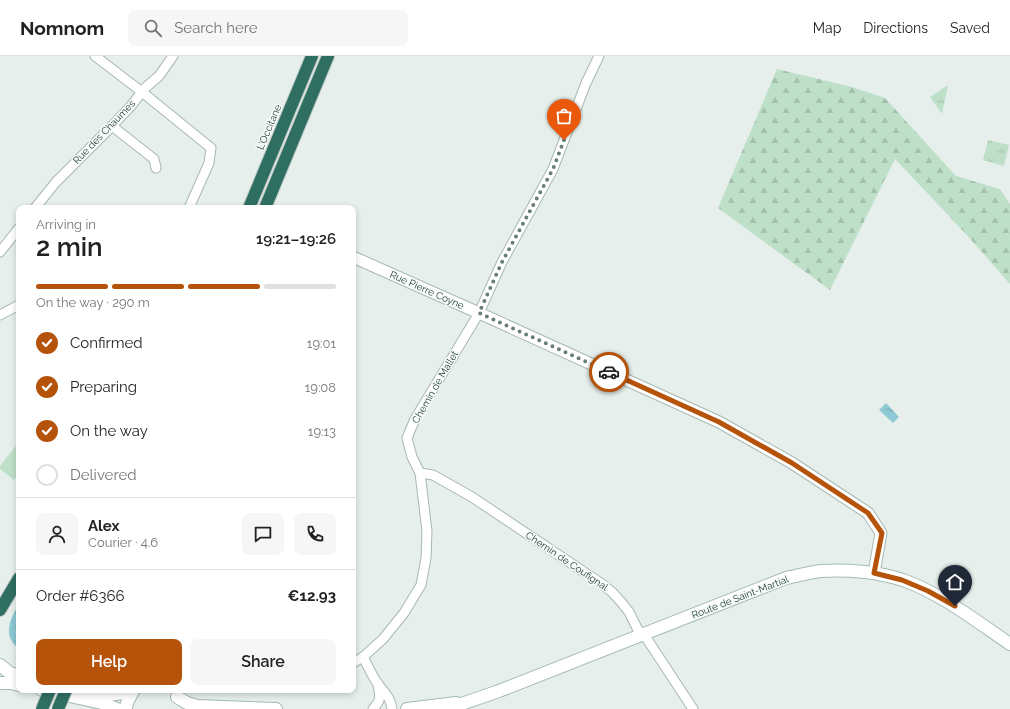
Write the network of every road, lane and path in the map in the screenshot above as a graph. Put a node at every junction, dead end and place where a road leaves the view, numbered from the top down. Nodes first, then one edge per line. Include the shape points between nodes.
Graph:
1 (95, 56) edge
2 (174, 56) edge
3 (312, 56) edge
4 (328, 56) edge
5 (599, 56) edge
6 (142, 92) junction
7 (112, 126) junction
8 (156, 168) dead end
9 (37, 205) edge
10 (190, 205) edge
11 (249, 205) edge
12 (266, 205) edge
13 (16, 232) edge
14 (0, 252) edge
15 (356, 258) edge
16 (16, 307) edge
17 (479, 313) junction
18 (0, 315) edge
19 (420, 473) junction
20 (874, 573) junction
21 (16, 583) edge
22 (0, 610) edge
23 (642, 634) junction
24 (1010, 644) edge
25 (363, 657) junction
26 (356, 661) edge
27 (0, 665) edge
28 (16, 675) edge
29 (0, 683) edge
30 (16, 684) edge
31 (378, 684) junction
32 (49, 693) edge
33 (56, 693) edge
34 (65, 693) edge
35 (99, 693) edge
36 (122, 693) edge
37 (132, 693) edge
38 (174, 695) edge
39 (467, 701) junction
40 (42, 709) edge
41 (58, 709) edge
42 (117, 709) edge
43 (126, 709) edge
44 (276, 709) edge
45 (373, 709) edge
46 (392, 709) edge
47 (407, 709) edge
48 (447, 709) edge
49 (693, 709) edge

1 - 6 street
2 - 6 street, Rue des Chaumes via 159,76
3 - 11 highway, L'Occitane
4 - 12 highway
5 - 17 street via 553,169 502,262
6 - 7 street, Rue des Chaumes
6 - 10 street via 211,148 209,163
7 - 8 street via 154,158
7 - 9 street, Rue des Chaumes via 56,182
13 - 14 street
15 - 17 street, Rue Pierre Coyne
16 - 18 street
17 - 19 street, Chemin de Mallet via 415,419 407,438
17 - 20 street, Rue Pierre Coyne via 719,422 792,463 868,513 882,533
19 - 23 street, Chemin de Coufignal via 433,475 472,497 602,584 622,603
19 - 25 street, Chemin de Mallet via 427,531 421,585 404,613 383,639
20 - 23 main road, Route de Saint-Martial via 821,571 786,578
20 - 24 main road, Route de Saint-Martial via 902,580 928,591 955,606
21 - 22 highway
23 - 39 main road, Route de Saint-Martial via 499,691
23 - 49 street, Chemin de Coufignal
25 - 26 street, Chemin de Mallet
25 - 31 street
27 - 28 main road
29 - 30 main road
31 - 45 street via 379,703
31 - 46 street via 386,693
32 - 40 highway, bridge
33 - 42 main road via 102,703
34 - 41 highway, bridge
35 - 36 main road
37 - 43 main road
38 - 44 main road via 197,706
39 - 47 main road, Route de Saint-Martial
39 - 48 main road, Route de Saint-Martial

